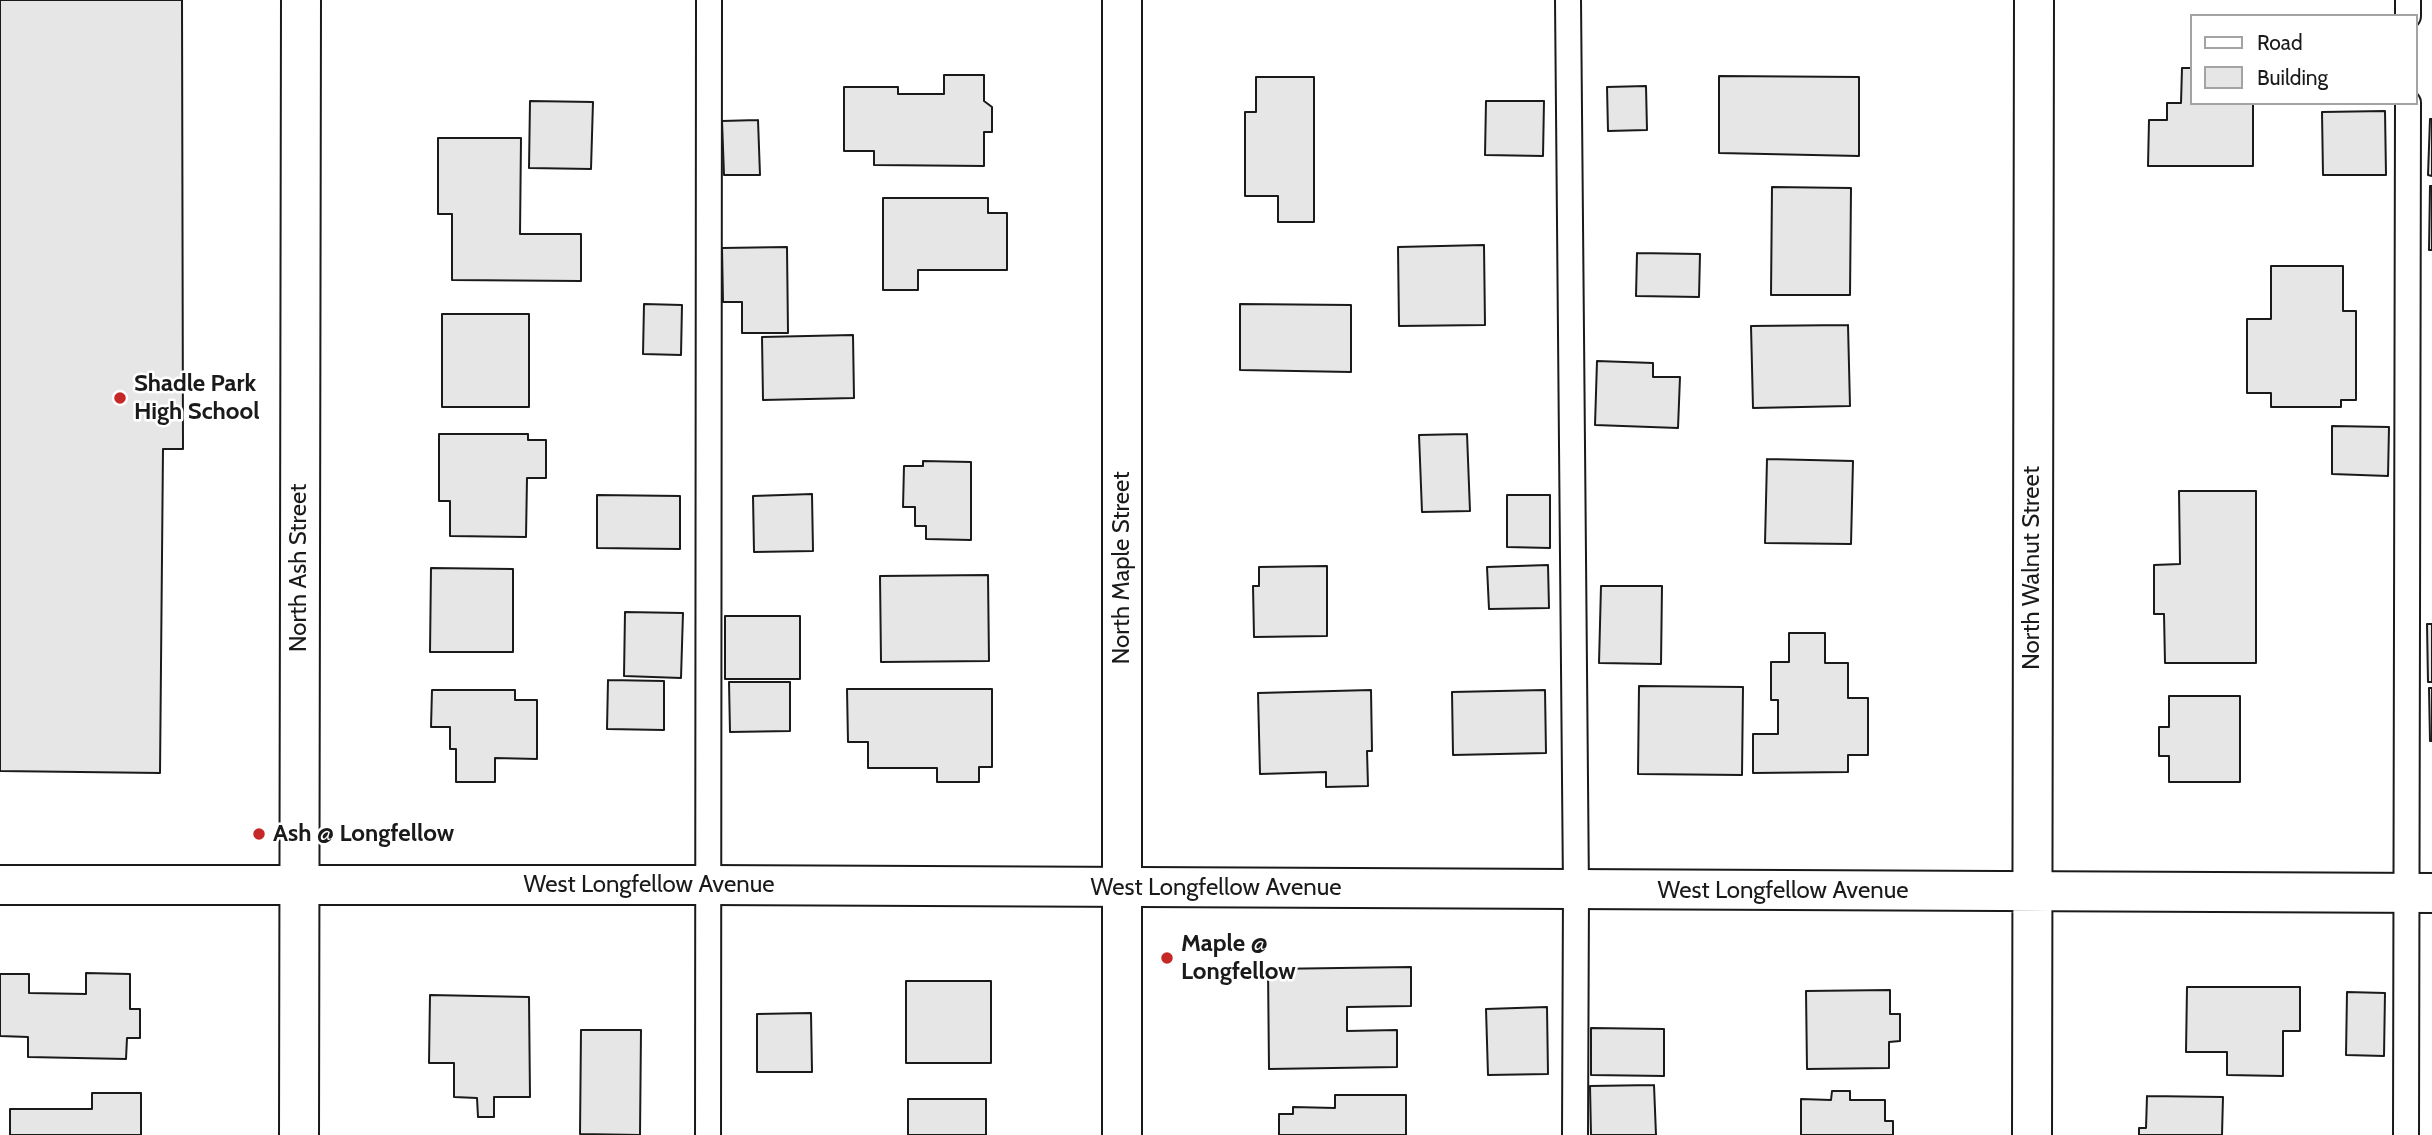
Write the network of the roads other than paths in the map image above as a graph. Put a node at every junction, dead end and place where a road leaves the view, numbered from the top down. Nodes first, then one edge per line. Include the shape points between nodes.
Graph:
1 (301, 0) edge
2 (709, 0) edge
3 (1122, 0) edge
4 (1568, 0) edge
5 (2034, 0) edge
6 (2408, 105) edge
7 (0, 885) edge
8 (298, 885) junction
9 (709, 885) junction
10 (1122, 887) junction
11 (1576, 890) junction
12 (2031, 891) junction
13 (2419, 893) edge
14 (299, 1135) edge
15 (708, 1135) edge
16 (1122, 1135) edge
17 (1575, 1135) edge
18 (2032, 1135) edge
19 (2406, 1135) edge

1 - 8 street, North Ash Street
2 - 9 lane
3 - 10 street, North Maple Street
4 - 11 lane
5 - 12 street, North Walnut Street
6 - 13 lane
7 - 8 street, West Longfellow Avenue
8 - 9 street, West Longfellow Avenue
8 - 14 street, North Ash Street
9 - 10 street, West Longfellow Avenue
9 - 15 lane
10 - 11 street, West Longfellow Avenue
10 - 16 street, North Maple Street
11 - 12 street, West Longfellow Avenue
11 - 17 lane
12 - 13 street, West Longfellow Avenue
12 - 18 street, North Walnut Street
13 - 19 lane

